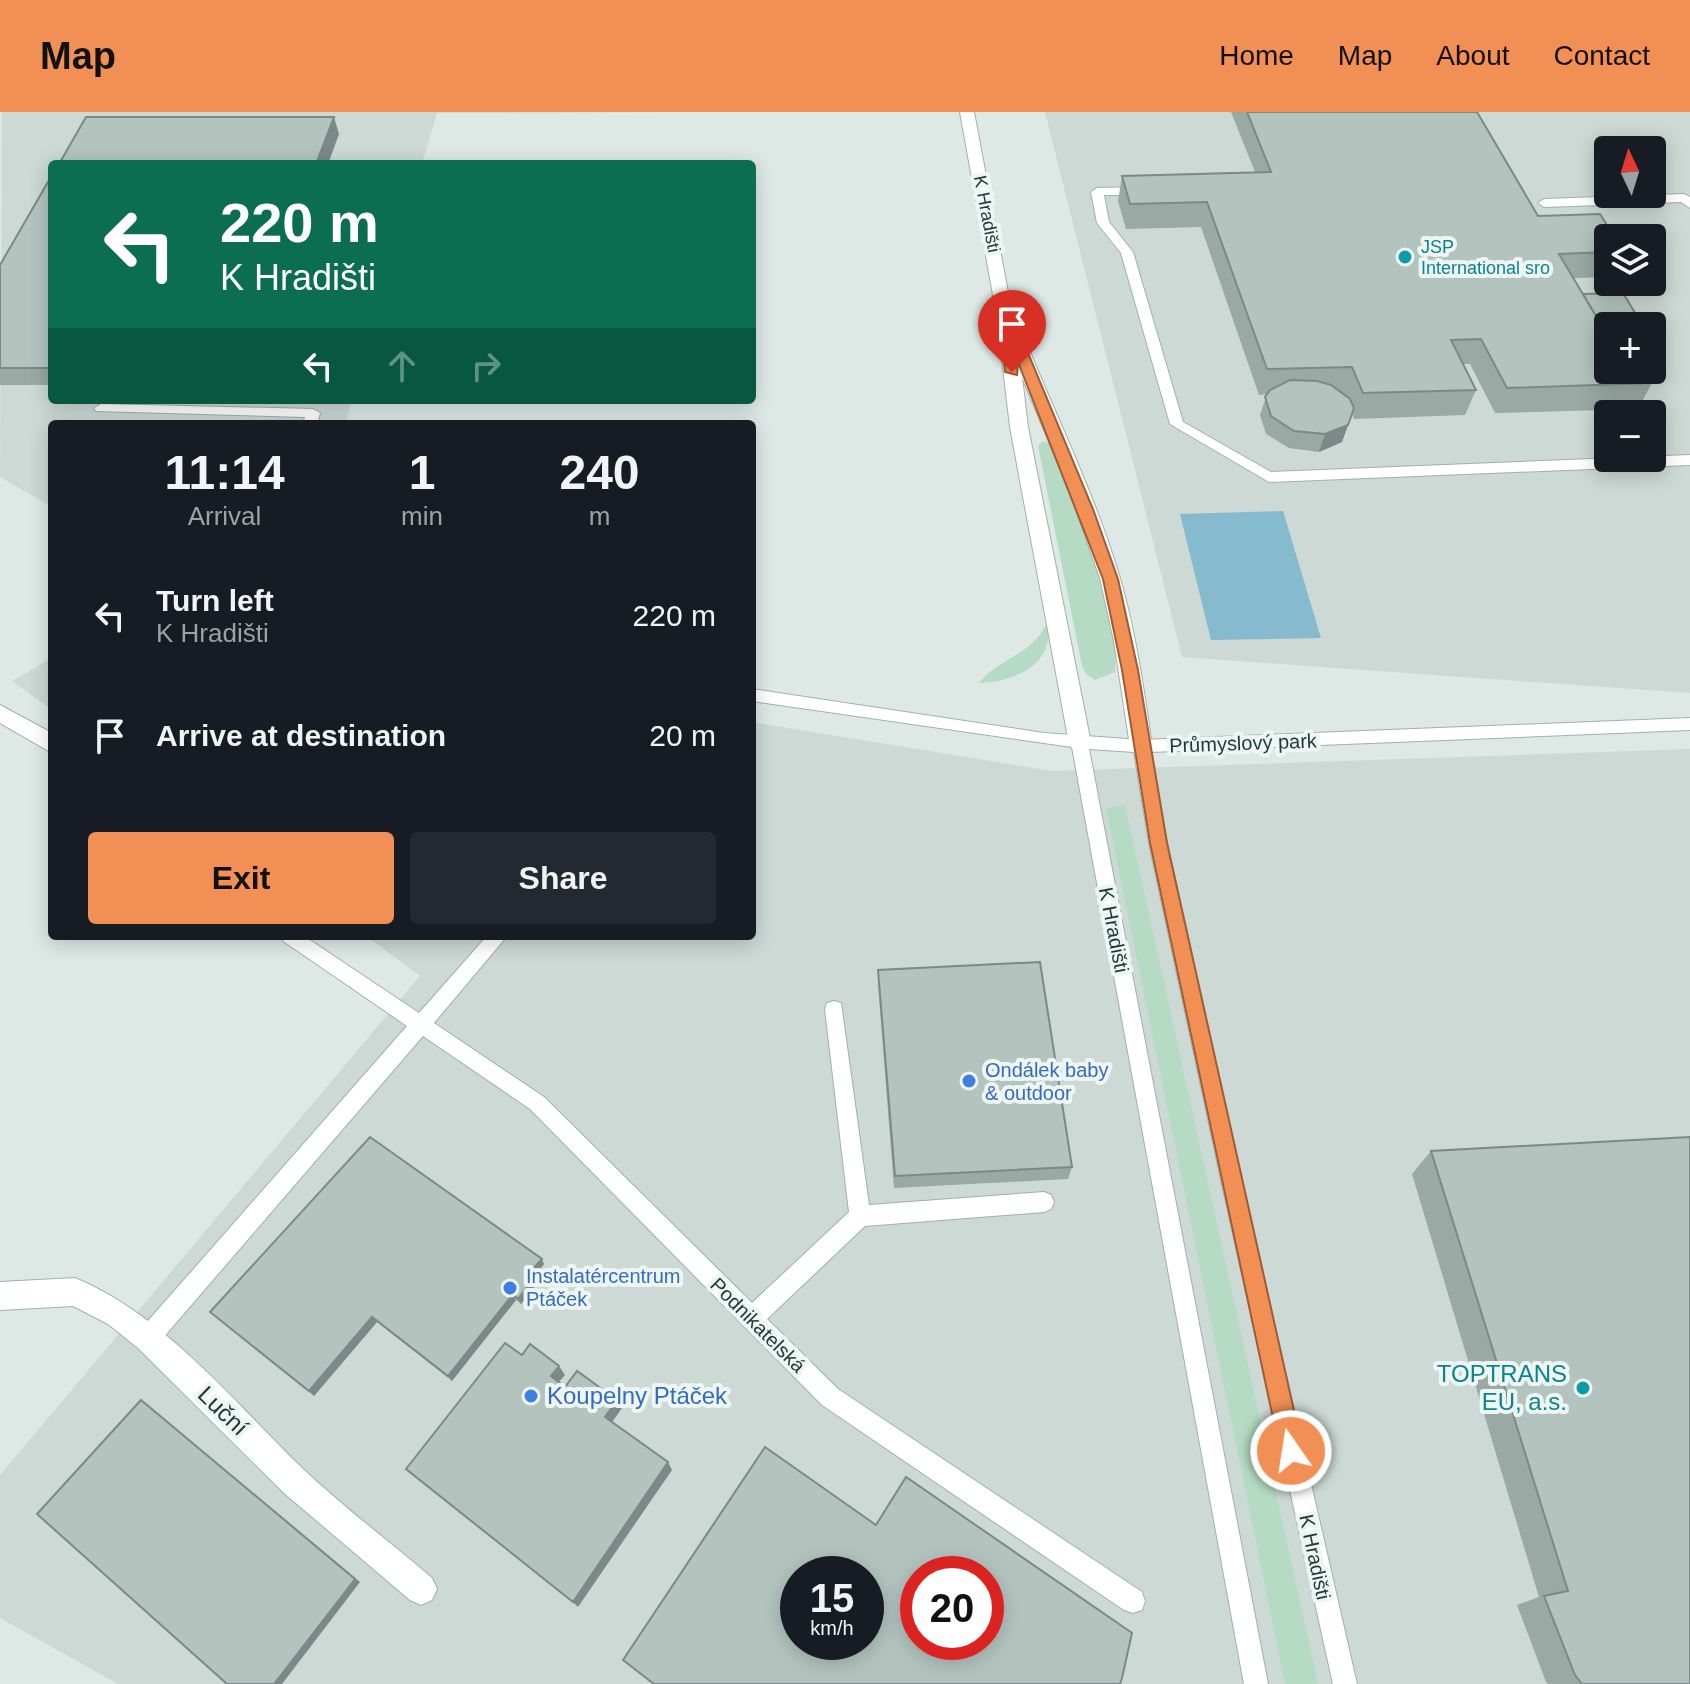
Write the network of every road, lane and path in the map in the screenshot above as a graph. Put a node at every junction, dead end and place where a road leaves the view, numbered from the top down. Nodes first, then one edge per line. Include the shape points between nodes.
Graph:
1 (967, 112) edge
2 (1161, 190) edge
3 (1544, 203) dead end
4 (1690, 204) edge
5 (1006, 317) junction
6 (101, 408) dead end
7 (311, 420) edge
8 (1690, 460) edge
9 (756, 696) edge
10 (0, 713) edge
11 (1690, 724) edge
12 (48, 742) edge
13 (1080, 743) junction
14 (1141, 746) junction
15 (295, 940) edge
16 (495, 940) edge
17 (834, 1009) dead end
18 (422, 1027) junction
19 (1044, 1202) dead end
20 (860, 1216) junction
21 (0, 1296) edge
22 (752, 1318) junction
23 (148, 1338) junction
24 (421, 1589) dead end
25 (1133, 1601) dead end
26 (1256, 1684) edge
27 (1345, 1684) edge

1 - 5 street, K Hradišti
2 - 8 lane via 1097,192 1103,223 1127,252 1177,424 1269,477
3 - 4 lane via 1684,198
5 - 13 street, K Hradišti via 1019,427
5 - 14 street, K Hradišti via 1111,579
6 - 7 lane via 313,413
9 - 13 lane, Průmyslový park
10 - 12 street
11 - 14 lane, Průmyslový park
13 - 14 lane, Průmyslový park
13 - 26 lane, K Hradišti
14 - 27 lane, K Hradišti via 1220,1130
15 - 18 lane, Podnikatelská
16 - 18 lane
17 - 20 lane
18 - 22 lane, Podnikatelská via 537,1103
18 - 23 lane
19 - 20 lane
20 - 22 lane
21 - 23 street, Luční via 75,1292 118,1314
22 - 25 lane, Podnikatelská via 830,1397
23 - 24 street, Luční via 295,1482

